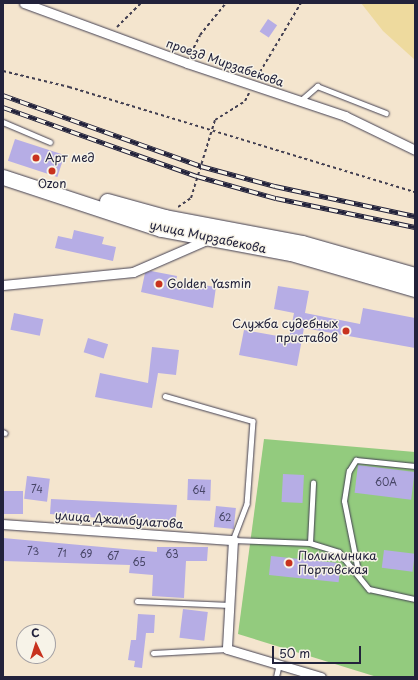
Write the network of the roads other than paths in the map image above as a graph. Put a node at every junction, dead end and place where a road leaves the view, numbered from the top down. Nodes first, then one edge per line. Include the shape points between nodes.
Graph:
1 (24, 3) edge
2 (300, 101) junction
3 (386, 113) dead end
4 (3, 122) edge
5 (50, 142) dead end
6 (415, 150) edge
7 (4, 176) edge
8 (213, 232) junction
9 (415, 275) edge
10 (3, 284) edge
11 (415, 289) edge
12 (165, 396) dead end
13 (415, 466) edge
14 (313, 483) dead end
15 (3, 524) edge
16 (233, 540) junction
17 (310, 543) junction
18 (359, 578) junction
19 (415, 599) edge
20 (136, 602) dead end
21 (230, 605) junction
22 (227, 649) junction
23 (154, 653) dead end
24 (279, 664) junction
25 (276, 677) edge
26 (321, 677) edge

1 - 2 street, проезд Мирзабекова via 109,36
2 - 3 lane via 317,86
2 - 6 street, проезд Мирзабекова via 345,116
4 - 5 lane
7 - 8 main road, улица Мирзабекова via 161,229
8 - 9 main road, улица Мирзабекова via 302,243
8 - 10 street via 134,272
8 - 11 main road, улица Мирзабекова
12 - 16 lane via 253,421 247,504
13 - 18 lane via 356,460 349,470 344,501
14 - 17 lane
15 - 16 street, улица Джамбулатова
16 - 17 lane
16 - 21 street
17 - 18 lane via 339,552
18 - 19 lane via 369,589
20 - 21 lane
21 - 22 street
22 - 23 lane
22 - 24 street
24 - 25 lane
24 - 26 street

